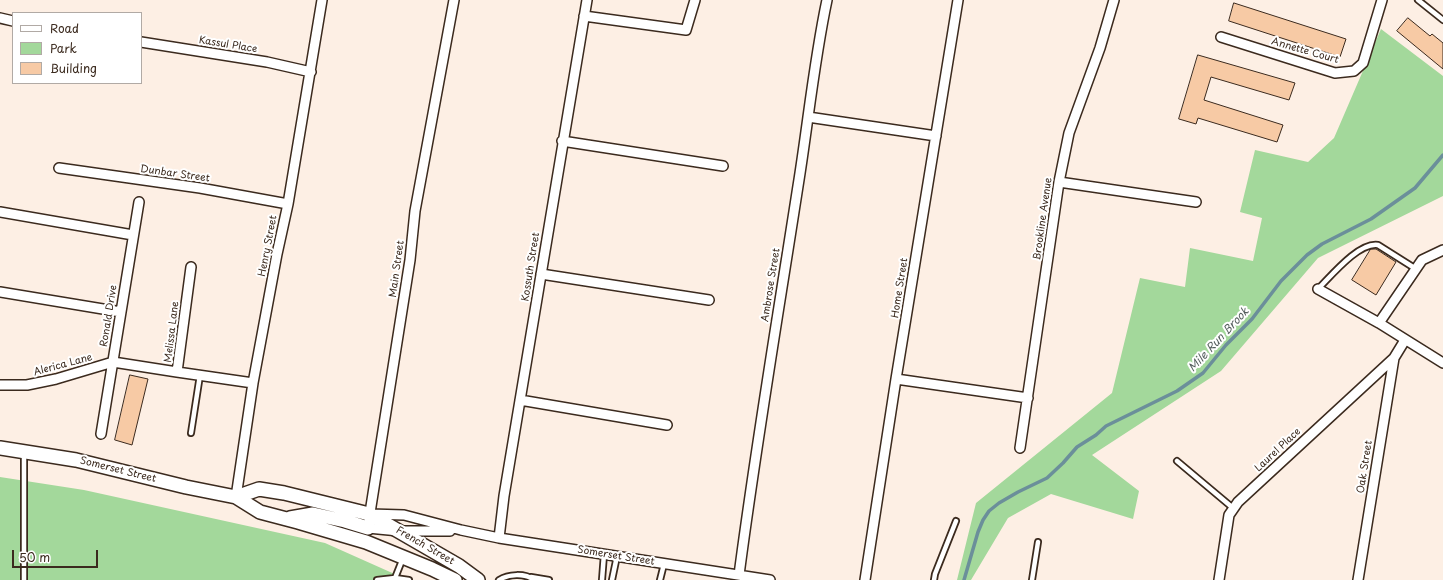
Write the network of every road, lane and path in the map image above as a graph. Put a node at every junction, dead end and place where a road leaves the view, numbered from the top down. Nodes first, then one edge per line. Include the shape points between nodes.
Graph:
1 (322, 0) edge
2 (454, 0) edge
3 (587, 0) edge
4 (694, 0) edge
5 (827, 0) edge
6 (958, 0) edge
7 (1114, 0) edge
8 (1382, 0) edge
9 (1418, 0) edge
10 (584, 16) junction
11 (0, 18) edge
12 (1443, 20) edge
13 (12, 21) edge
14 (1222, 37) dead end
15 (142, 42) edge
16 (311, 72) junction
17 (808, 117) junction
18 (936, 136) junction
19 (562, 141) junction
20 (723, 166) dead end
21 (59, 168) dead end
22 (1059, 182) junction
23 (139, 202) dead end
24 (1196, 202) dead end
25 (288, 204) junction
26 (0, 212) edge
27 (133, 235) junction
28 (1443, 250) edge
29 (191, 267) dead end
30 (1416, 269) junction
31 (541, 274) junction
32 (1318, 289) joint
33 (0, 292) edge
34 (709, 300) dead end
35 (121, 312) junction
36 (1379, 324) junction
37 (1405, 340) junction
38 (1394, 358) junction
39 (113, 362) junction
40 (1443, 363) edge
41 (178, 372) junction
42 (200, 375) junction
43 (896, 379) junction
44 (253, 383) junction
45 (0, 385) edge
46 (1028, 398) junction
47 (520, 400) junction
48 (667, 425) dead end
49 (191, 433) dead end
50 (100, 434) dead end
51 (0, 448) edge
52 (1020, 448) dead end
53 (24, 452) junction
54 (1177, 461) dead end
55 (236, 497) junction
56 (1233, 508) junction
57 (369, 514) junction
58 (286, 519) junction
59 (956, 520) dead end
60 (368, 528) junction
61 (461, 530) junction
62 (399, 531) junction
63 (499, 538) junction
64 (366, 542) junction
65 (1038, 542) dead end
66 (604, 554) junction
67 (617, 556) junction
68 (403, 557) junction
69 (664, 564) junction
70 (530, 576) junction
71 (738, 577) edge
72 (511, 578) edge
73 (395, 579) edge
74 (24, 580) edge
75 (377, 580) edge
76 (409, 580) edge
77 (455, 580) edge
78 (478, 580) edge
79 (499, 580) edge
80 (534, 580) edge
81 (549, 580) edge
82 (602, 580) edge
83 (612, 580) edge
84 (660, 580) edge
85 (770, 580) edge
86 (865, 580) edge
87 (934, 580) edge
88 (1032, 580) edge
89 (1219, 580) edge
90 (1358, 580) edge

1 - 16 street, Henry Street
2 - 57 street, Main Street via 415,211 410,260
3 - 10 street, Kossuth Street
4 - 10 street via 686,30
5 - 17 street, Ambrose Street
6 - 18 street, Home Street
7 - 22 street, Brookline Avenue via 1100,48 1069,133
8 - 14 street, Annette Court via 1363,63 1354,72 1335,73
9 - 12 lane
10 - 19 street, Kossuth Street
11 - 13 street
15 - 16 street, Kassul Place via 267,62
16 - 25 street, Henry Street
17 - 18 street
17 - 71 street, Ambrose Street
18 - 43 street, Home Street
19 - 20 street
19 - 31 street, Kossuth Street
21 - 25 street, Dunbar Street via 200,188
22 - 24 street
22 - 46 street, Brookline Avenue
23 - 27 street, Ronald Drive
25 - 44 street, Henry Street
26 - 27 street
27 - 35 street, Ronald Drive
28 - 30 street via 1422,260
29 - 41 street, Melissa Lane
30 - 32 lane via 1378,245 1372,244 1361,248
30 - 36 street
31 - 34 street
31 - 47 street, Kossuth Street
32 - 36 street
33 - 35 street
35 - 39 street, Ronald Drive
36 - 37 street
37 - 38 street
37 - 40 street
38 - 56 street, Laurel Place
38 - 90 street, Oak Street
39 - 41 street, Alerica Lane
39 - 45 street, Alerica Lane via 56,379 26,385
39 - 50 street, Ronald Drive
41 - 42 street, Melissa Lane
42 - 44 street, Melissa Lane
42 - 49 lane
43 - 46 street
43 - 86 street, Home Street
44 - 55 street, Henry Street
46 - 52 street, Brookline Avenue
47 - 48 street
47 - 63 street, Kossuth Street
51 - 53 main road, Somerset Street
53 - 55 main road, Somerset Street via 76,460
53 - 74 lane
54 - 56 lane
55 - 57 main road, Somerset Street via 259,489
55 - 58 main road, Somerset Street via 260,512
56 - 89 street, Laurel Place via 1229,515
57 - 60 street, Main Street
57 - 61 street, Somerset Street via 404,515
57 - 62 main road, French Street
58 - 60 main road via 312,514
58 - 64 main road, Somerset Street
59 - 87 lane
60 - 62 street, Somerset Street
60 - 64 street, Main Street
61 - 62 street, Somerset Street
61 - 63 street, Somerset Street
62 - 78 main road, French Street
63 - 66 street, Somerset Street
64 - 68 main road, French Street
65 - 88 lane
66 - 67 street, Somerset Street
66 - 82 lane
67 - 69 street, Somerset Street
67 - 83 lane
68 - 73 lane
68 - 77 main road, French Street
69 - 71 street, Somerset Street
69 - 84 lane
70 - 72 lane
70 - 80 lane
70 - 81 lane
71 - 85 street, Somerset Street
72 - 79 lane via 505,576
73 - 75 lane
73 - 76 lane

